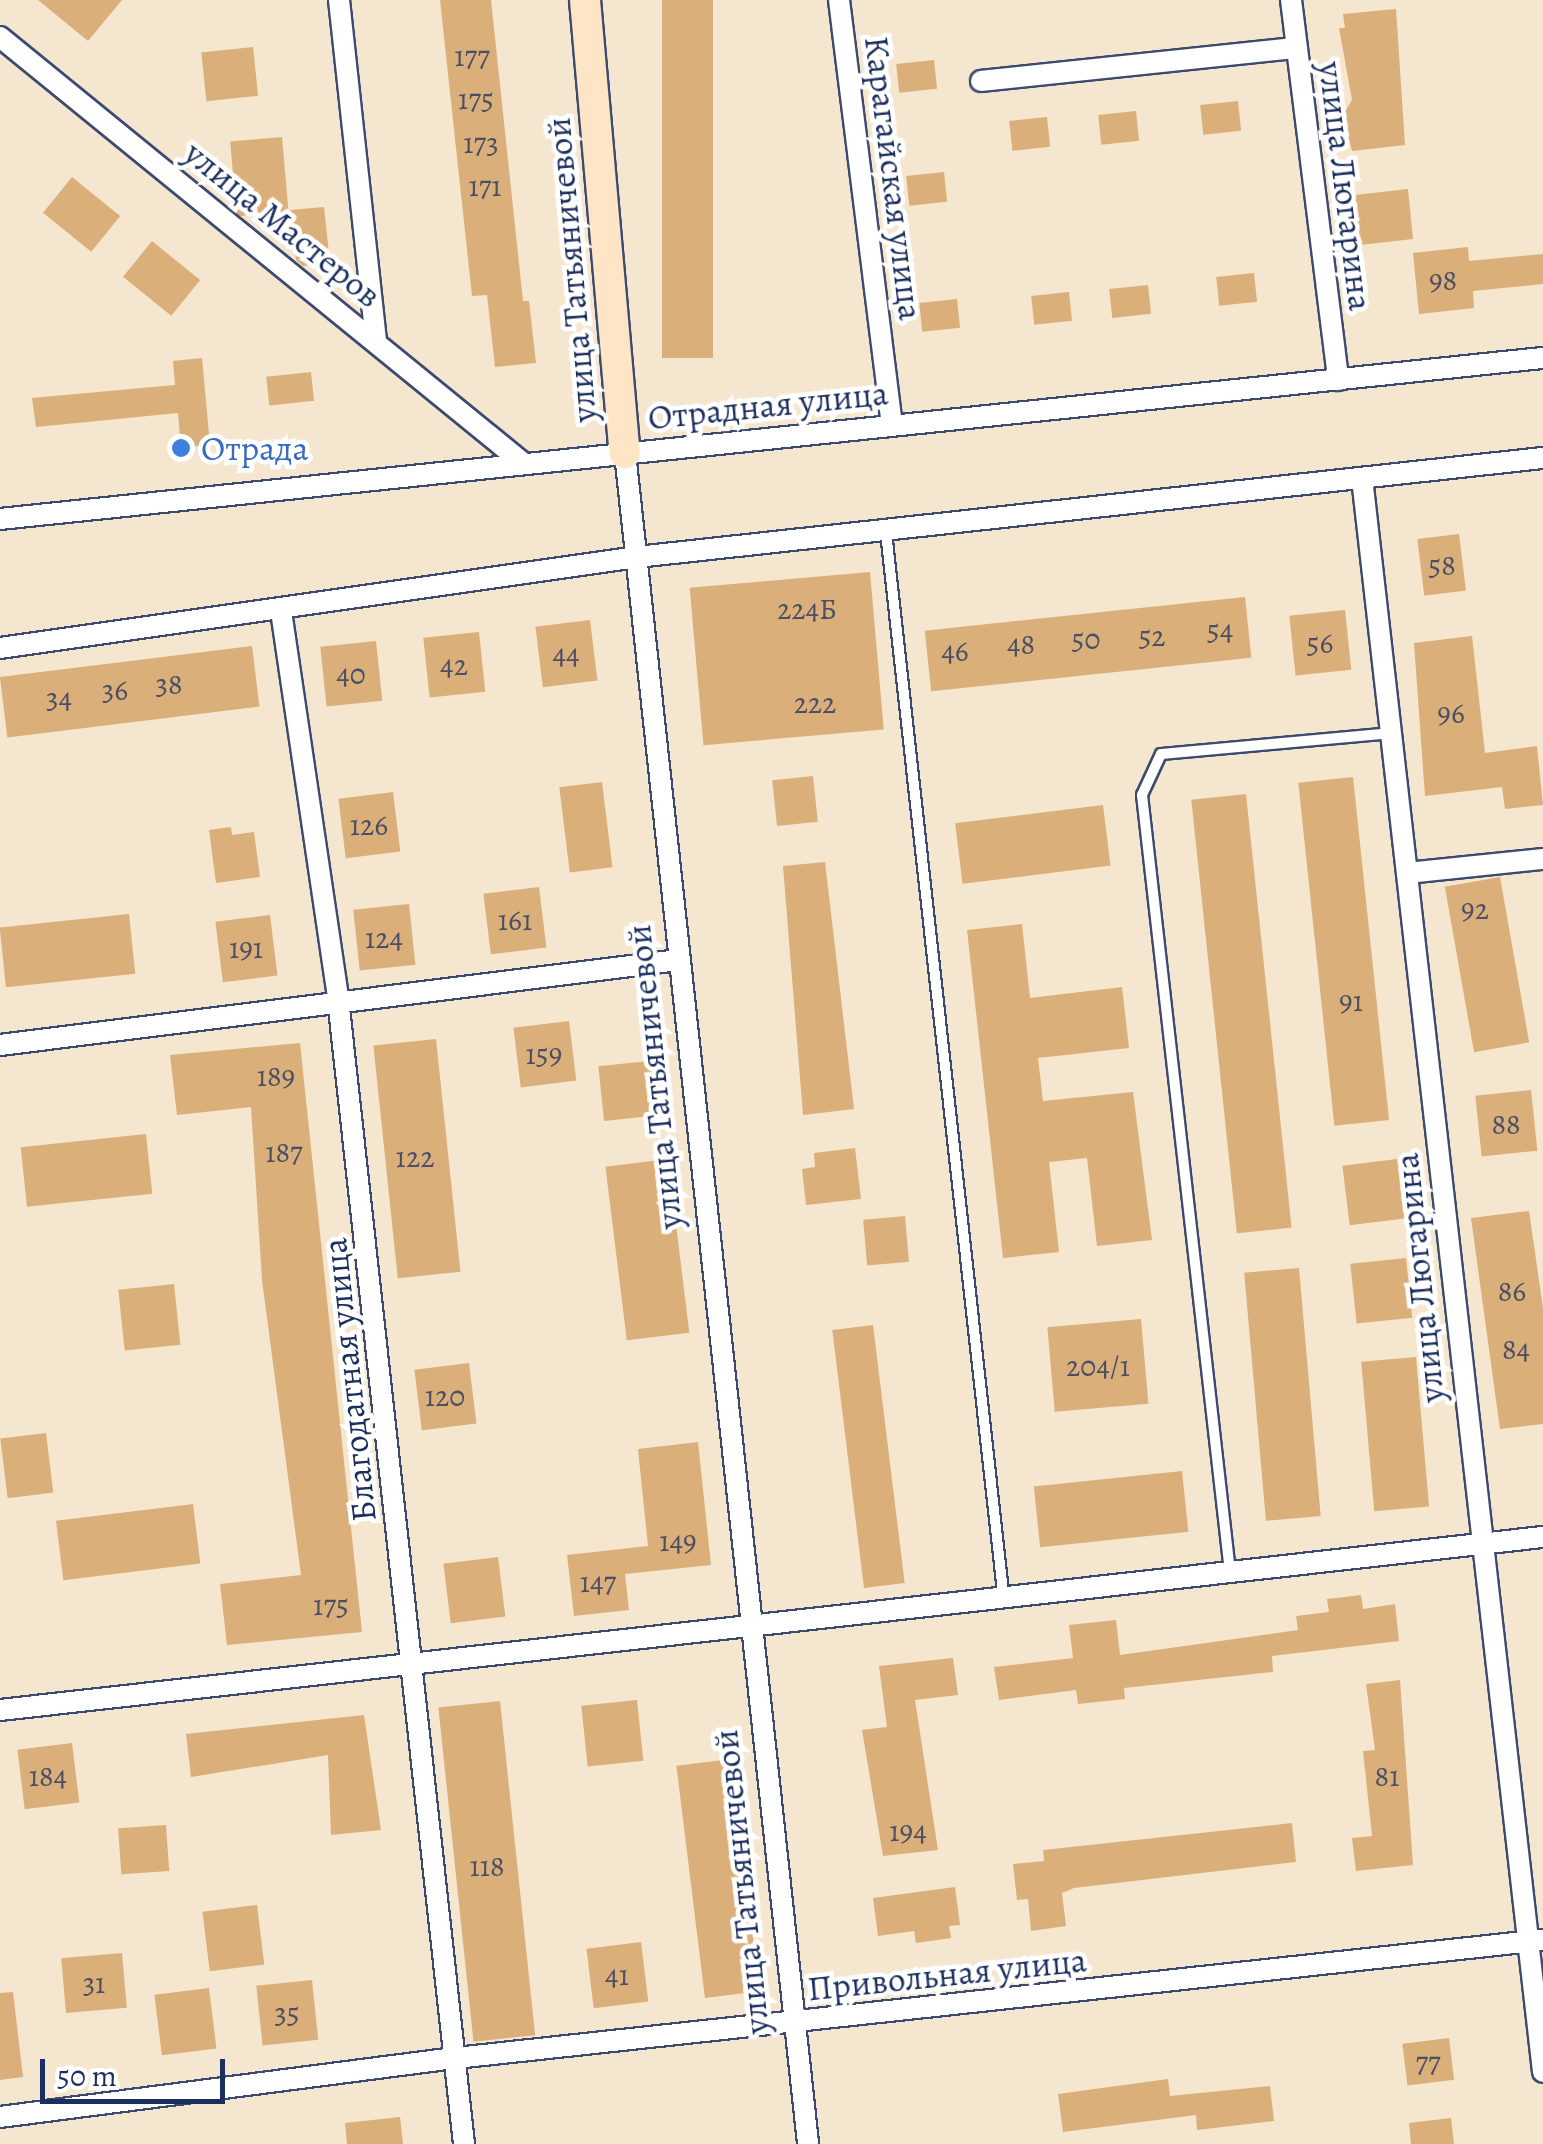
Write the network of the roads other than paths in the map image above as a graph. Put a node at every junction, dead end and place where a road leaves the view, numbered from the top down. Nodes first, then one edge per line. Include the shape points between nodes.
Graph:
1 (338, 0) edge
2 (585, 0) edge
3 (839, 0) edge
4 (1291, 0) edge
5 (0, 38) edge
6 (1296, 48) junction
7 (981, 81) dead end
8 (376, 342) junction
9 (1543, 358) edge
10 (1338, 380) junction
11 (892, 424) junction
12 (625, 453) junction
13 (1543, 458) edge
14 (524, 463) junction
15 (1362, 478) junction
16 (0, 519) edge
17 (886, 532) junction
18 (636, 556) junction
19 (281, 612) junction
20 (0, 648) edge
21 (1390, 733) junction
22 (1543, 859) edge
23 (1408, 872) junction
24 (679, 960) junction
25 (338, 998) junction
26 (0, 1045) edge
27 (1543, 1537) edge
28 (1480, 1544) junction
29 (1230, 1573) junction
30 (1004, 1602) junction
31 (749, 1623) junction
32 (413, 1664) junction
33 (0, 1710) edge
34 (1536, 1941) edge
35 (794, 2023) junction
36 (456, 2058) junction
37 (1543, 2072) edge
38 (0, 2117) edge
39 (464, 2144) edge
40 (808, 2144) edge

1 - 8 street
2 - 12 street, улица Татьяничевой
3 - 11 street, Карагайская улица
4 - 6 street, улица Люгарина
5 - 8 street, улица Мастеров
6 - 7 street
6 - 10 street, улица Люгарина
8 - 14 street, улица Мастеров
9 - 10 street, Отрадная улица
10 - 11 street, Отрадная улица
11 - 12 street, Отрадная улица
12 - 14 street, Отрадная улица
12 - 18 street, улица Татьяничевой
13 - 15 street
14 - 16 street, Отрадная улица
15 - 17 street
15 - 21 street, улица Люгарина
17 - 18 street
17 - 30 lane
18 - 19 street
18 - 24 street, улица Татьяничевой
19 - 20 street
19 - 25 street, Благодатная улица
21 - 23 street, улица Люгарина
21 - 29 lane via 1161,754 1142,795
22 - 23 street
23 - 28 street, улица Люгарина
24 - 25 street
24 - 31 street, улица Татьяничевой
25 - 26 street
25 - 32 street, Благодатная улица
27 - 28 street
28 - 29 street
28 - 34 street, улица Люгарина
29 - 30 street
30 - 31 street
31 - 32 street
31 - 35 street, улица Татьяничевой
32 - 33 street
32 - 36 street, Благодатная улица
34 - 35 street, Привольная улица
34 - 37 street, улица Люгарина
35 - 36 street, Привольная улица
35 - 40 street, улица Татьяничевой
36 - 38 street, Привольная улица
36 - 39 street, Благодатная улица

